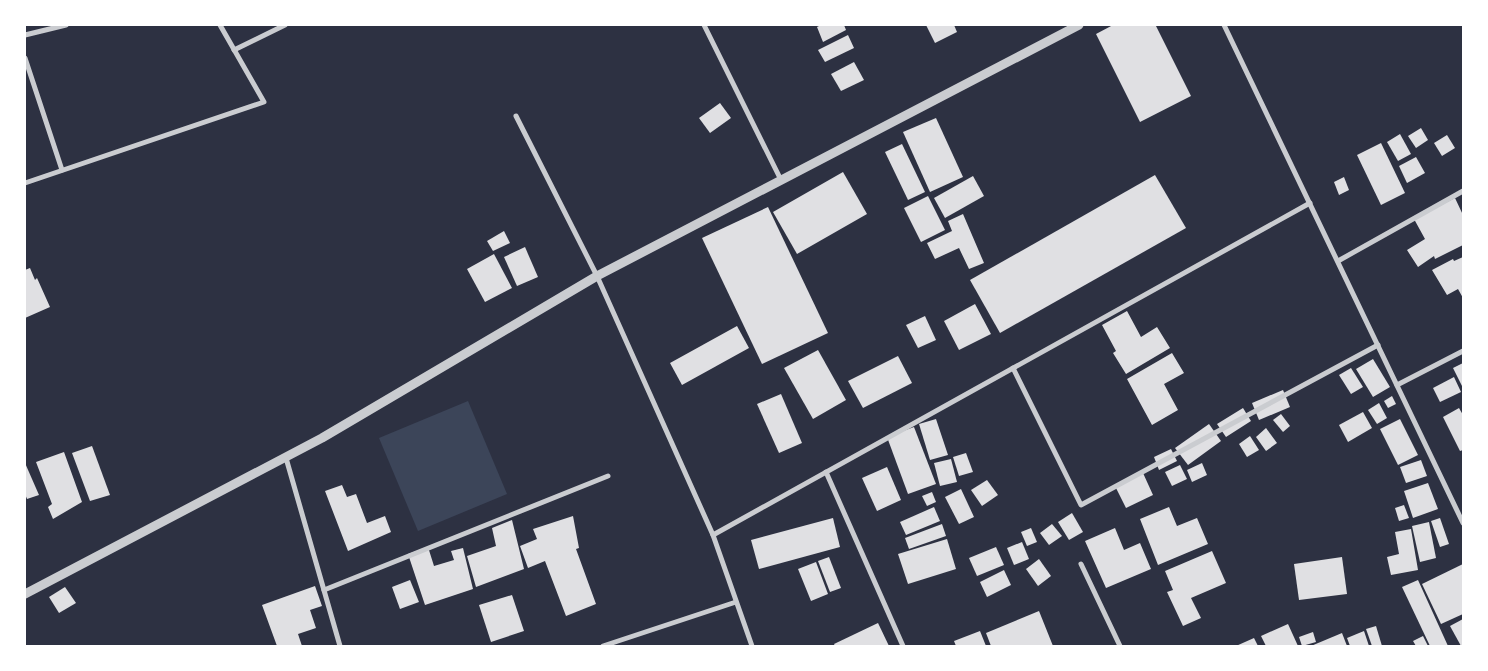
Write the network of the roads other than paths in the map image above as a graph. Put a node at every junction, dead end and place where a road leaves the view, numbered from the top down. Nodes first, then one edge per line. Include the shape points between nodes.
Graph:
1 (66, 25) edge
2 (220, 25) edge
3 (285, 25) edge
4 (704, 25) edge
5 (1078, 25) edge
6 (1224, 25) edge
7 (25, 35) edge
8 (234, 50) junction
9 (25, 58) edge
10 (516, 116) dead end
11 (62, 170) junction
12 (781, 180) junction
13 (25, 183) edge
14 (1463, 191) edge
15 (1310, 203) junction
16 (1338, 261) junction
17 (597, 276) junction
18 (1378, 345) junction
19 (1463, 351) edge
20 (1013, 368) junction
21 (1397, 385) junction
22 (286, 458) junction
23 (826, 472) junction
24 (608, 476) dead end
25 (1463, 523) edge
26 (712, 535) junction
27 (1081, 564) dead end
28 (324, 590) junction
29 (25, 594) edge
30 (736, 602) junction
31 (340, 646) edge
32 (603, 646) edge
33 (752, 646) edge
34 (903, 646) edge
35 (1120, 646) edge

1 - 7 street
2 - 8 street
3 - 8 street
4 - 12 street
5 - 12 street
6 - 15 street
8 - 11 street via 264,102
9 - 11 street
10 - 17 street
11 - 13 street
12 - 17 street
14 - 16 street
15 - 16 street
15 - 20 street
16 - 18 street
17 - 22 street
17 - 26 street
18 - 20 street via 1081,505
18 - 21 street
19 - 21 street
20 - 23 street
21 - 25 street
22 - 28 street
22 - 29 street
23 - 26 street
23 - 34 street
24 - 28 street
26 - 30 street
27 - 35 street
28 - 31 street
30 - 32 street
30 - 33 street

